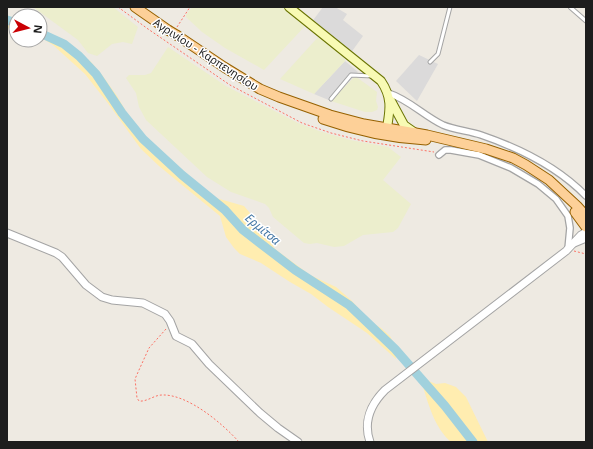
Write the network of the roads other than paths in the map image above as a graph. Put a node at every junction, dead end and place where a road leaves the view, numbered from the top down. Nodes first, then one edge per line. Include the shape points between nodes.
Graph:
1 (135, 7) edge
2 (289, 7) edge
3 (450, 7) edge
4 (570, 7) edge
5 (586, 20) edge
6 (430, 62) dead end
7 (375, 75) junction
8 (388, 96) junction
9 (331, 99) dead end
10 (396, 109) junction
11 (388, 131) junction
12 (415, 133) junction
13 (448, 141) junction
14 (439, 155) dead end
15 (540, 161) junction
16 (534, 170) junction
17 (565, 195) junction
18 (586, 196) edge
19 (586, 216) edge
20 (586, 227) edge
21 (586, 232) edge
22 (7, 233) edge
23 (586, 238) edge
24 (571, 246) junction
25 (298, 442) edge
26 (370, 442) edge

1 - 11 main road, Αγρινίου - Καρπενησίου via 260,88 330,115
2 - 7 main road
3 - 6 lane via 438,54
4 - 5 lane
7 - 8 main road
7 - 9 lane via 352,75
8 - 10 main road
8 - 11 main road via 391,105
8 - 15 street via 400,98 441,124 502,142
10 - 11 main road via 396,119
10 - 12 main road via 404,125
11 - 12 main road, Αγρινίου - Καρπενησίου
11 - 13 main road, Αγρινίου - Καρπενησίου via 405,139
12 - 13 main road, Αγρινίου - Καρπενησίου
13 - 16 main road, Αγρινίου - Καρπενησίου via 504,155
14 - 24 street via 445,150 479,155 511,168 538,184 556,199 568,216
15 - 16 street
15 - 18 street
16 - 17 main road, Αγρινίου - Καρπενησίου
17 - 19 main road, Αγρινίου - Καρπενησίου
17 - 20 main road, Αγρινίου - Καρπενησίου
21 - 24 street
22 - 25 street via 56,253 86,285 102,297 144,303 165,314 176,336 192,344 209,364 260,412
23 - 24 street
24 - 26 street via 378,397 370,412 367,427

